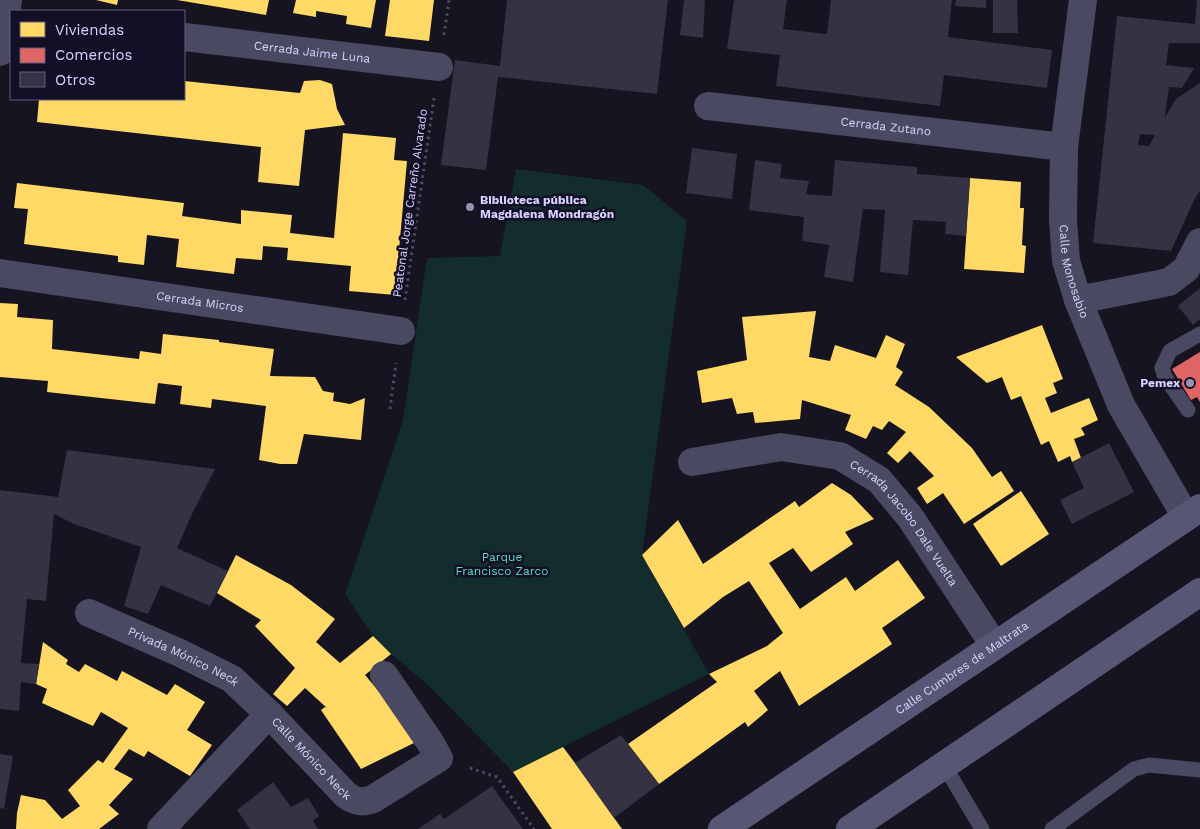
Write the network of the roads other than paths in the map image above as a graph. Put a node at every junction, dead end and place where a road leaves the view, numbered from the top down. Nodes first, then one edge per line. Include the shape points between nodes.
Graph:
1 (1083, 0) edge
2 (6, 12) edge
3 (185, 37) edge
4 (0, 52) edge
5 (439, 67) road end
6 (708, 106) dead end
7 (1064, 147) junction
8 (1200, 242) edge
9 (0, 272) edge
10 (1078, 300) junction
11 (401, 331) road end
12 (1200, 334) edge
13 (1188, 410) dead end
14 (692, 462) dead end
15 (1193, 512) edge
16 (1200, 592) edge
17 (89, 613) dead end
18 (994, 645) junction
19 (384, 675) dead end
20 (269, 714) junction
21 (944, 765) junction
22 (1200, 770) edge
23 (161, 829) edge
24 (722, 829) edge
25 (850, 829) edge
26 (982, 829) edge
27 (1052, 829) edge

1 - 7 street, Calle Monosabio
2 - 4 street
3 - 5 street, Cerrada Jaime Luna
6 - 7 street, Cerrada Zutano
7 - 10 street, Calle Monosabio via 1066,261
8 - 10 street via 1186,269 1169,282
9 - 11 street, Cerrada Micros
10 - 15 street, Calle Monosabio via 1121,405
12 - 13 lane via 1170,351 1162,368
14 - 18 street, Cerrada Jacobo Dale Vuelta via 781,447 840,456 879,480 910,517
15 - 18 main road, Calle Cumbres de Maltrata
16 - 21 main road
17 - 20 street, Privada Mónico Neck via 232,679
18 - 24 main road, Calle Cumbres de Maltrata
19 - 20 street, Calle Mónico Neck via 439,758 364,803 346,795
20 - 23 street, Calle Mónico Neck
21 - 25 main road
21 - 26 lane
22 - 27 lane via 1149,765 1134,769

